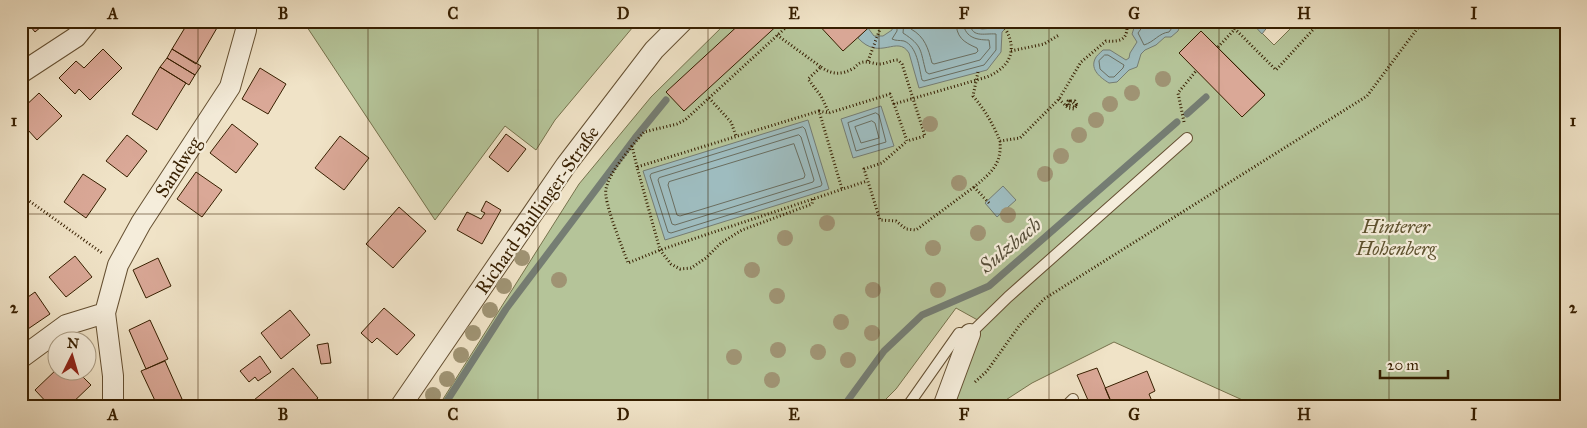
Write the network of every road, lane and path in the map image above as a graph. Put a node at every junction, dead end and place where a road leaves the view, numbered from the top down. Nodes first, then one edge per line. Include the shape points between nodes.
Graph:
1 (89, 21) edge
2 (246, 21) edge
3 (683, 21) edge
4 (792, 21) edge
5 (883, 21) edge
6 (1000, 21) edge
7 (1126, 21) edge
8 (1227, 21) edge
9 (1321, 21) edge
10 (1423, 21) edge
11 (1235, 29) junction
12 (777, 35) junction
13 (1059, 35) dead end
14 (1218, 47) dead end
15 (1011, 51) junction
16 (868, 61) junction
17 (821, 67) junction
18 (1196, 71) dead end
19 (978, 72) dead end
20 (21, 73) edge
21 (977, 80) junction
22 (709, 98) junction
23 (913, 98) junction
24 (1059, 99) junction
25 (894, 104) junction
26 (1071, 105) dead end
27 (819, 111) junction
28 (829, 113) junction
29 (736, 136) junction
30 (1187, 138) joint
31 (907, 141) junction
32 (1000, 141) junction
33 (632, 146) junction
34 (637, 166) junction
35 (867, 181) junction
36 (974, 187) junction
37 (842, 189) junction
38 (21, 195) edge
39 (813, 199) junction
40 (989, 203) dead end
41 (660, 250) junction
42 (118, 265) junction
43 (105, 313) junction
44 (970, 334) junction
45 (21, 358) edge
46 (974, 383) dead end
47 (1073, 399) dead end
48 (114, 407) edge
49 (400, 407) edge
50 (907, 407) edge
51 (943, 407) edge
52 (1065, 407) edge

1 - 20 street via 76,37
2 - 42 street, Sandweg via 230,87 141,223
3 - 49 street, Richard-Bullinger-Straße via 654,50 566,165
4 - 12 path
5 - 16 path
6 - 15 path via 1011,39
7 - 24 path via 1123,39 1106,41 1081,62
8 - 11 path
9 - 11 path via 1276,70
10 - 46 path via 1367,96 1044,299
11 - 14 path
12 - 17 path
12 - 22 path
13 - 15 path via 1044,44
15 - 21 path via 1006,64 996,73
16 - 17 path via 842,73 830,73
16 - 23 path via 885,64 898,60
17 - 28 path via 808,79
18 - 30 path via 1178,93
19 - 21 path
21 - 23 path
21 - 32 path via 973,96 987,114
22 - 29 path via 732,122
22 - 33 path via 685,120 644,132
23 - 25 path
23 - 31 path via 925,136
24 - 26 path via 1071,109 1074,109 1077,105 1075,101 1068,101 1069,107 1076,105 1070,101 1069,105
24 - 32 path via 1020,138
25 - 28 path via 890,94
25 - 31 path
27 - 28 path
27 - 29 path
27 - 37 path
29 - 34 path
30 - 44 lane
31 - 35 path via 882,163 864,169
32 - 36 path via 1000,158
33 - 34 path
33 - 41 path via 605,190 614,227 628,263
34 - 41 path
35 - 36 path via 880,220 896,221 906,229 916,230
35 - 37 path
36 - 40 path
37 - 39 path
38 - 42 path
39 - 41 path
39 - 41 path via 812,204 742,230 691,268 680,269 671,264
42 - 43 street, Sandweg
43 - 45 street via 66,325
43 - 48 street, Sandweg
44 - 50 lane via 959,333
44 - 51 street
47 - 52 lane

